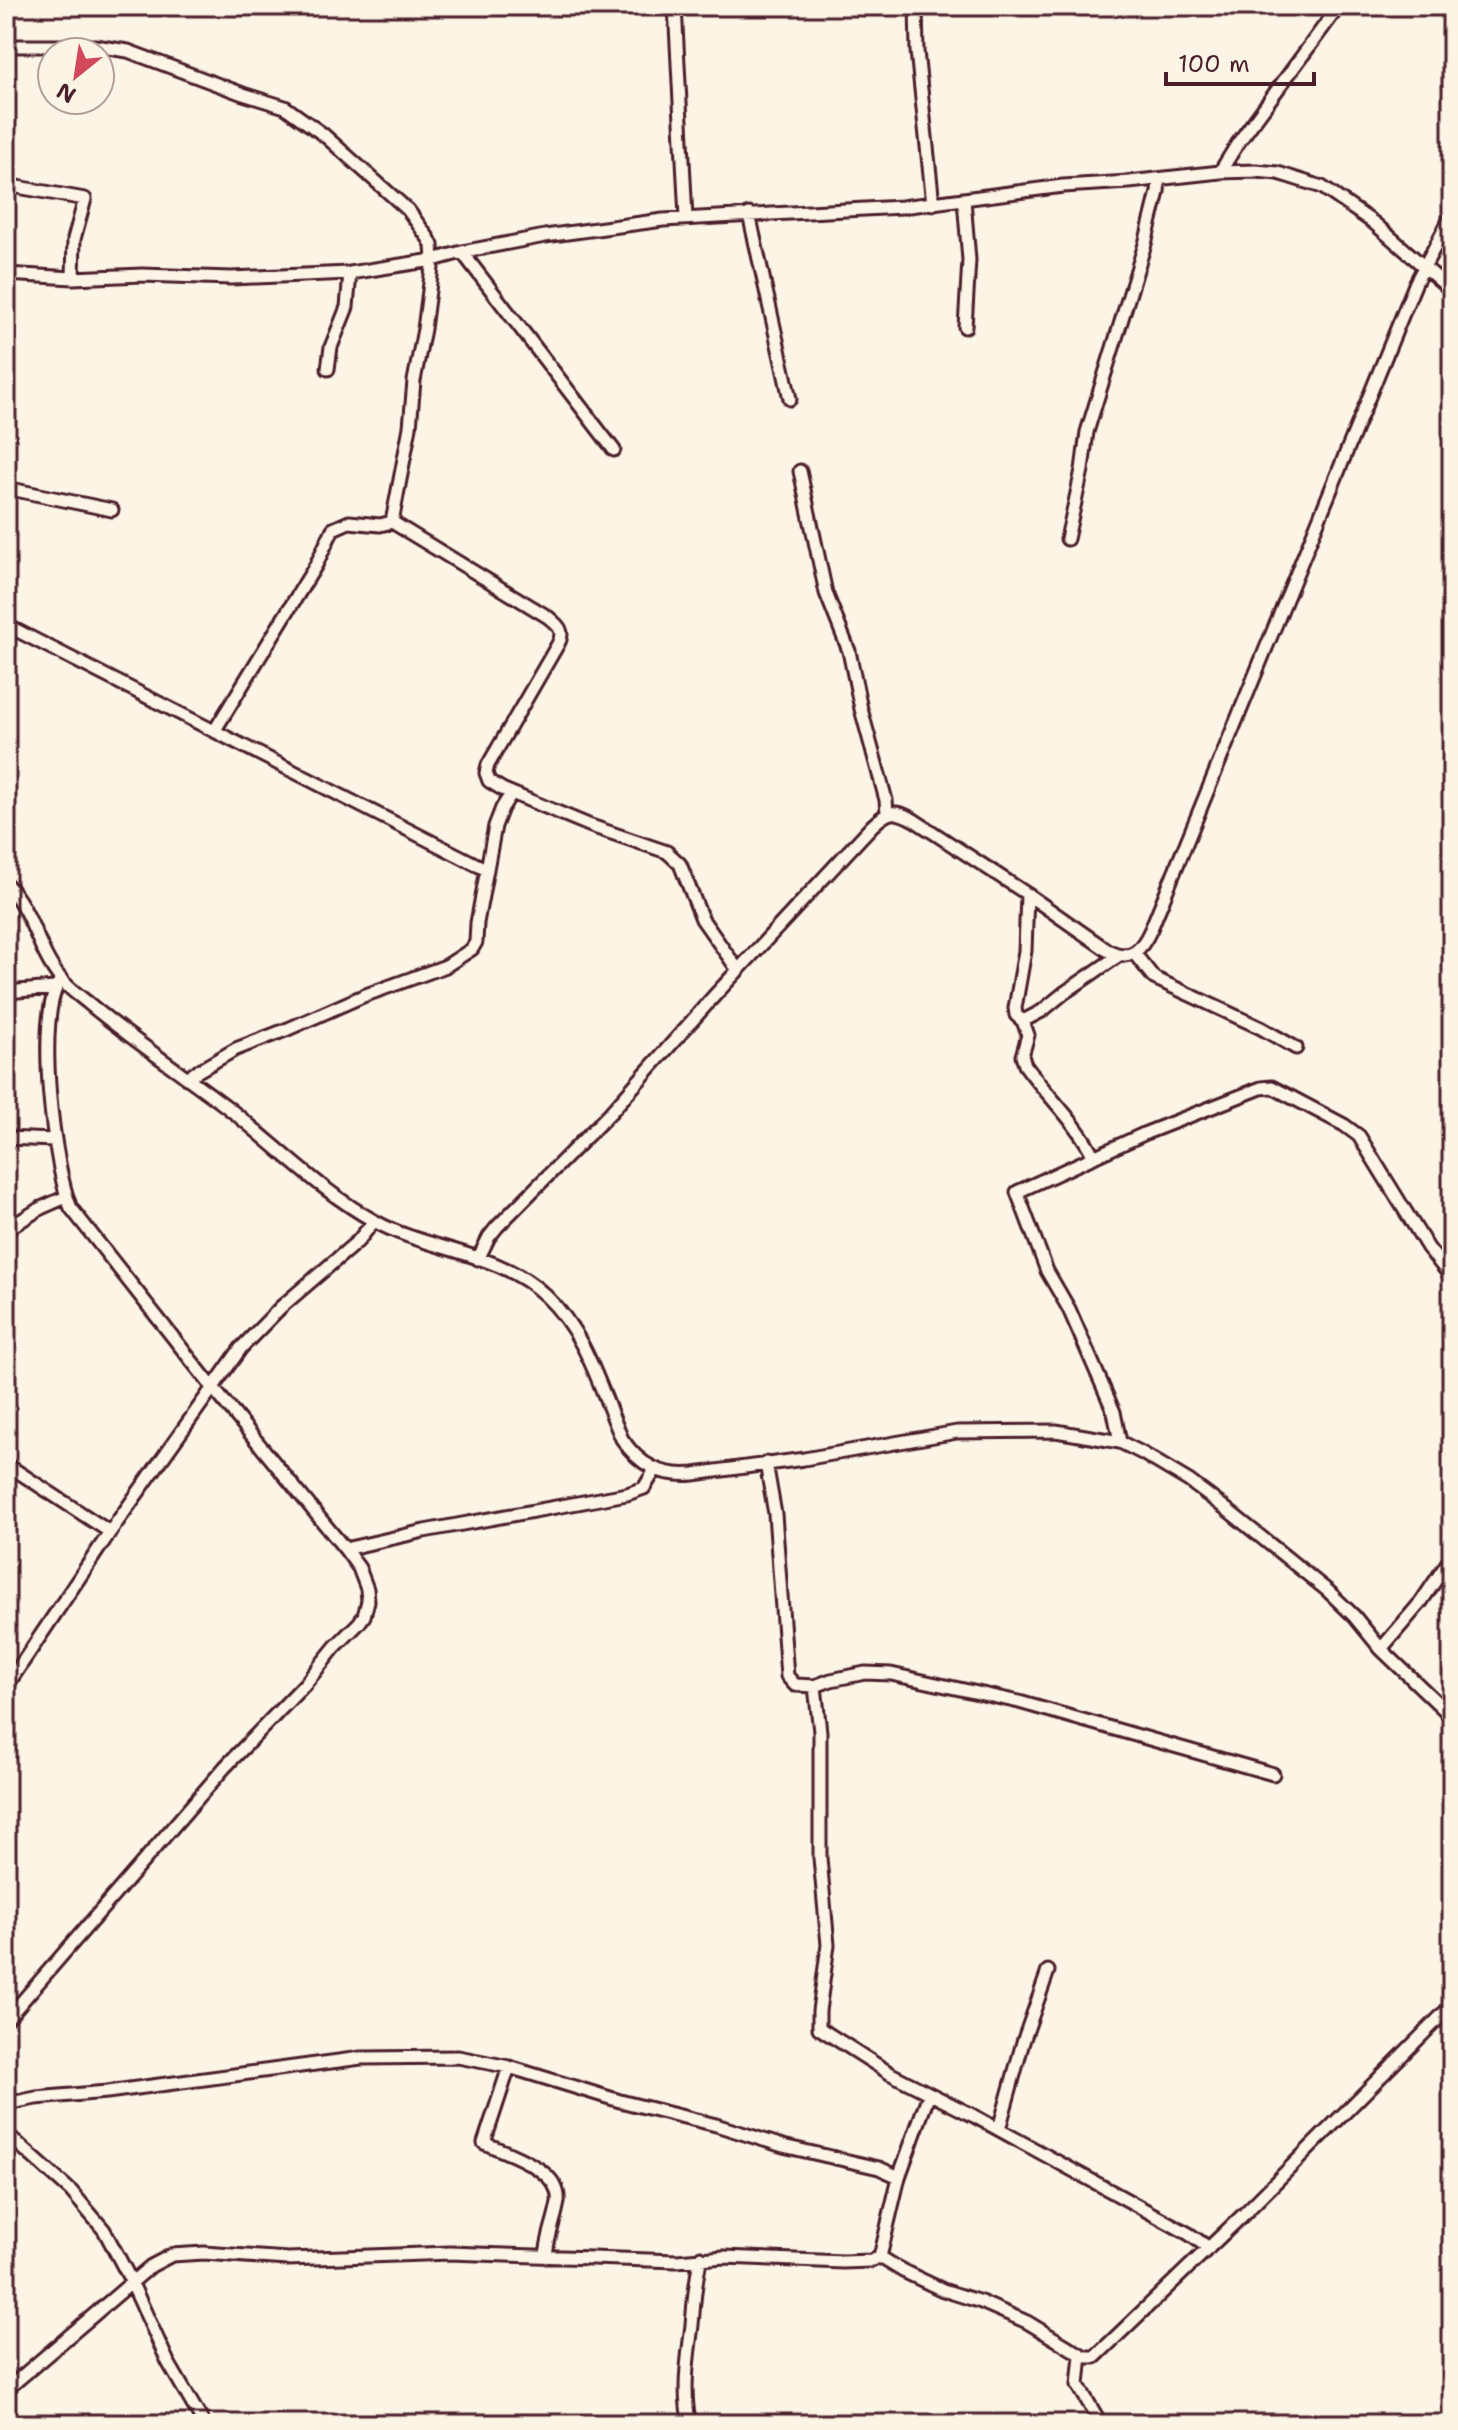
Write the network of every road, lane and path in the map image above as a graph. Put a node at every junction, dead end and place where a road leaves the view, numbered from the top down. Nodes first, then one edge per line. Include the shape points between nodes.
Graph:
1 (675, 6) edge
2 (916, 6) edge
3 (1339, 6) edge
4 (6, 46) edge
5 (1220, 172) junction
6 (1159, 179) junction
7 (6, 185) edge
8 (964, 200) junction
9 (933, 204) junction
10 (749, 214) junction
11 (1452, 215) edge
12 (686, 218) junction
13 (462, 252) junction
14 (433, 260) junction
15 (1424, 266) junction
16 (350, 273) junction
17 (6, 274) edge
18 (73, 278) junction
19 (1452, 291) edge
20 (965, 327) dead end
21 (328, 369) dead end
22 (790, 399) dead end
23 (614, 450) dead end
24 (800, 471) dead end
25 (6, 488) edge
26 (112, 510) dead end
27 (392, 522) junction
28 (1067, 539) dead end
29 (6, 625) edge
30 (215, 730) junction
31 (511, 794) junction
32 (887, 813) junction
33 (487, 870) junction
34 (6, 884) edge
35 (1027, 894) junction
36 (1134, 953) junction
37 (1118, 956) junction
38 (738, 970) junction
39 (58, 984) junction
40 (6, 992) edge
41 (1023, 1021) junction
42 (1296, 1048) dead end
43 (186, 1078) junction
44 (6, 1138) edge
45 (54, 1140) junction
46 (1094, 1157) junction
47 (66, 1197) junction
48 (374, 1221) junction
49 (6, 1230) edge
50 (478, 1259) junction
51 (1452, 1278) edge
52 (213, 1388) junction
53 (1120, 1442) junction
54 (766, 1463) junction
55 (6, 1464) edge
56 (655, 1470) junction
57 (110, 1532) junction
58 (345, 1549) junction
59 (1452, 1556) edge
60 (1381, 1649) junction
61 (815, 1686) junction
62 (6, 1687) edge
63 (1452, 1717) edge
64 (1273, 1774) dead end
65 (1048, 1971) dead end
66 (1452, 2005) edge
67 (6, 2020) edge
68 (509, 2067) junction
69 (929, 2094) junction
70 (6, 2104) edge
71 (999, 2129) junction
72 (6, 2133) edge
73 (899, 2177) junction
74 (1209, 2248) junction
75 (546, 2257) junction
76 (701, 2257) junction
77 (880, 2257) junction
78 (131, 2282) junction
79 (1081, 2355) junction
80 (6, 2390) edge
81 (204, 2424) edge
82 (690, 2424) edge
83 (1101, 2424) edge

1 - 12 street
2 - 9 street
3 - 5 street
4 - 14 street via 128,51 285,107 408,210 429,239
5 - 6 street
5 - 15 street via 1278,173 1322,187
6 - 8 street
6 - 28 street via 1145,244 1087,432
7 - 18 street via 85,199 74,239
8 - 9 street
8 - 20 street via 969,260
9 - 10 street
10 - 12 street
10 - 22 street
11 - 15 street
12 - 13 street via 579,230
13 - 14 street
13 - 23 street
14 - 16 street
14 - 27 street
15 - 19 street
15 - 36 street via 1151,929
16 - 18 street
16 - 21 street via 347,307
17 - 18 street
24 - 32 street via 826,593 849,651
25 - 26 street
27 - 30 street via 349,522 333,529
27 - 31 street via 561,630 486,770 492,785
29 - 30 street
30 - 33 street
31 - 33 street via 495,826
31 - 38 street via 675,858 702,919
32 - 35 street via 914,820
32 - 38 street
33 - 43 street via 476,942 462,957 236,1049
34 - 39 street via 28,915
35 - 37 street
35 - 41 street via 1015,1008
36 - 37 street
36 - 42 street via 1154,978
37 - 41 street
38 - 50 street via 610,1113 497,1227
39 - 40 street
39 - 43 street
39 - 45 street via 48,1025
41 - 46 street via 1028,1035 1025,1065
43 - 48 street
44 - 45 street
45 - 47 street
46 - 51 street via 1179,1119 1272,1087 1359,1136
46 - 53 street via 1017,1192 1047,1271 1114,1412
47 - 49 street
47 - 52 street via 80,1222
48 - 50 street
48 - 52 street via 262,1326
50 - 56 street via 535,1285 559,1309 580,1338 622,1439
52 - 57 street
52 - 58 street
53 - 54 street via 1056,1431 983,1430
53 - 60 street via 1189,1481 1263,1538 1328,1591
54 - 56 street via 681,1475
54 - 61 street via 787,1676 795,1685
55 - 57 street
56 - 58 street via 644,1488 627,1494
57 - 62 street
58 - 67 street via 367,1589 359,1623 225,1767
59 - 60 street
60 - 63 street
61 - 64 street via 865,1673 891,1674 1008,1699
61 - 69 street via 828,1945 819,2028
65 - 71 street
66 - 74 street
68 - 70 street via 458,2057 361,2058
68 - 73 street
68 - 75 street via 484,2143 543,2172 557,2188
69 - 71 street
69 - 73 street
71 - 74 street
72 - 78 street via 84,2204
73 - 77 street
74 - 79 street via 1098,2356
75 - 76 street
75 - 78 street via 450,2253 288,2259 185,2253 159,2261
76 - 77 street via 843,2262
76 - 82 street via 686,2384
77 - 79 street via 943,2290 1027,2322
78 - 80 street
78 - 81 street
79 - 83 street via 1078,2385

